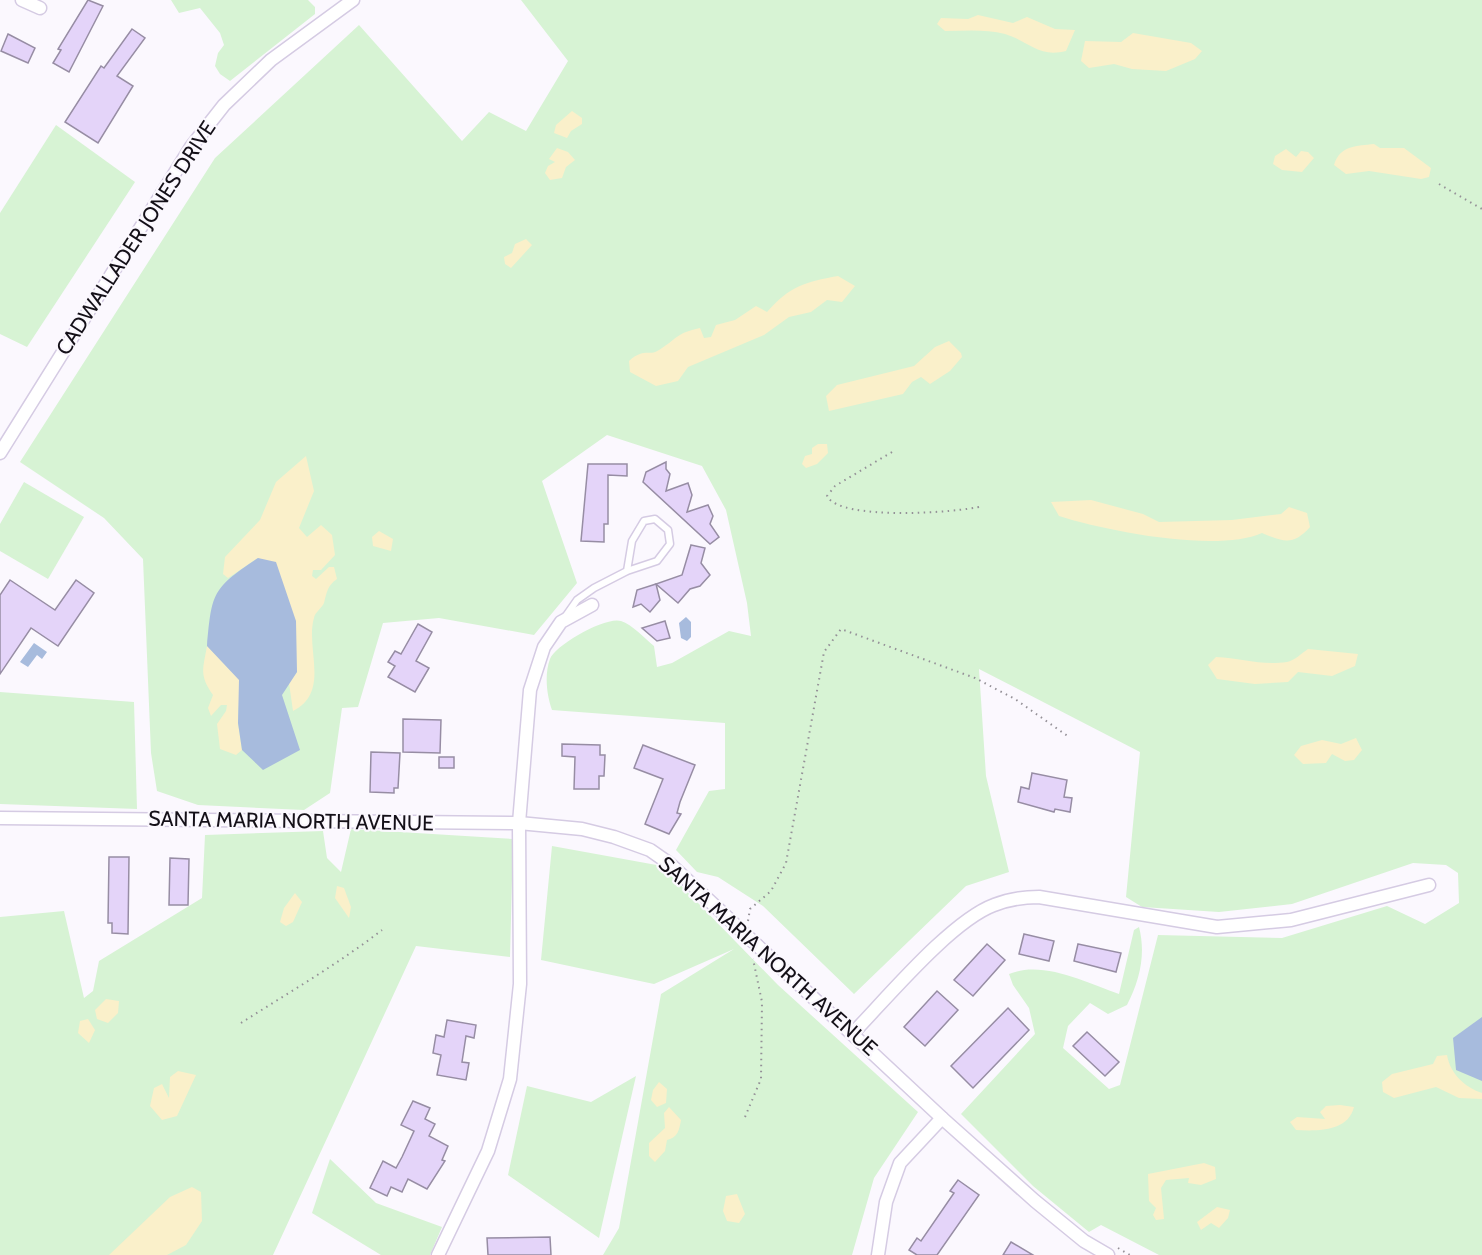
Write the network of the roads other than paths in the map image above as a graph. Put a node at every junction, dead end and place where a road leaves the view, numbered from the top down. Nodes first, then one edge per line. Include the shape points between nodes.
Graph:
1 (22, 0) edge
2 (353, 0) edge
3 (39, 8) dead end
4 (0, 453) edge
5 (627, 571) junction
6 (592, 605) dead end
7 (561, 622) junction
8 (0, 818) edge
9 (519, 824) junction
10 (1430, 885) dead end
11 (853, 1033) junction
12 (942, 1118) junction
13 (438, 1255) edge
14 (878, 1255) edge
15 (1108, 1255) edge

1 - 3 street
2 - 4 street, CADWALLADER JONES DRIVE via 271,60 204,130
5 - 5 lane via 657,561 670,544 668,530 655,519 644,521 632,541
5 - 7 lane via 577,600
6 - 7 street
7 - 9 street via 544,647 530,690
8 - 9 street, SANTA MARIA NORTH AVENUE
9 - 11 street, SANTA MARIA NORTH AVENUE via 582,828 650,850
9 - 13 street via 520,984 510,1079 488,1151
10 - 11 street via 1291,920 1217,927 1020,897 991,905 951,933
11 - 12 street, SANTA MARIA NORTH AVENUE
12 - 14 street via 900,1163 886,1202
12 - 15 street, SANTA MARIA NORTH AVENUE via 1035,1201 1084,1241

